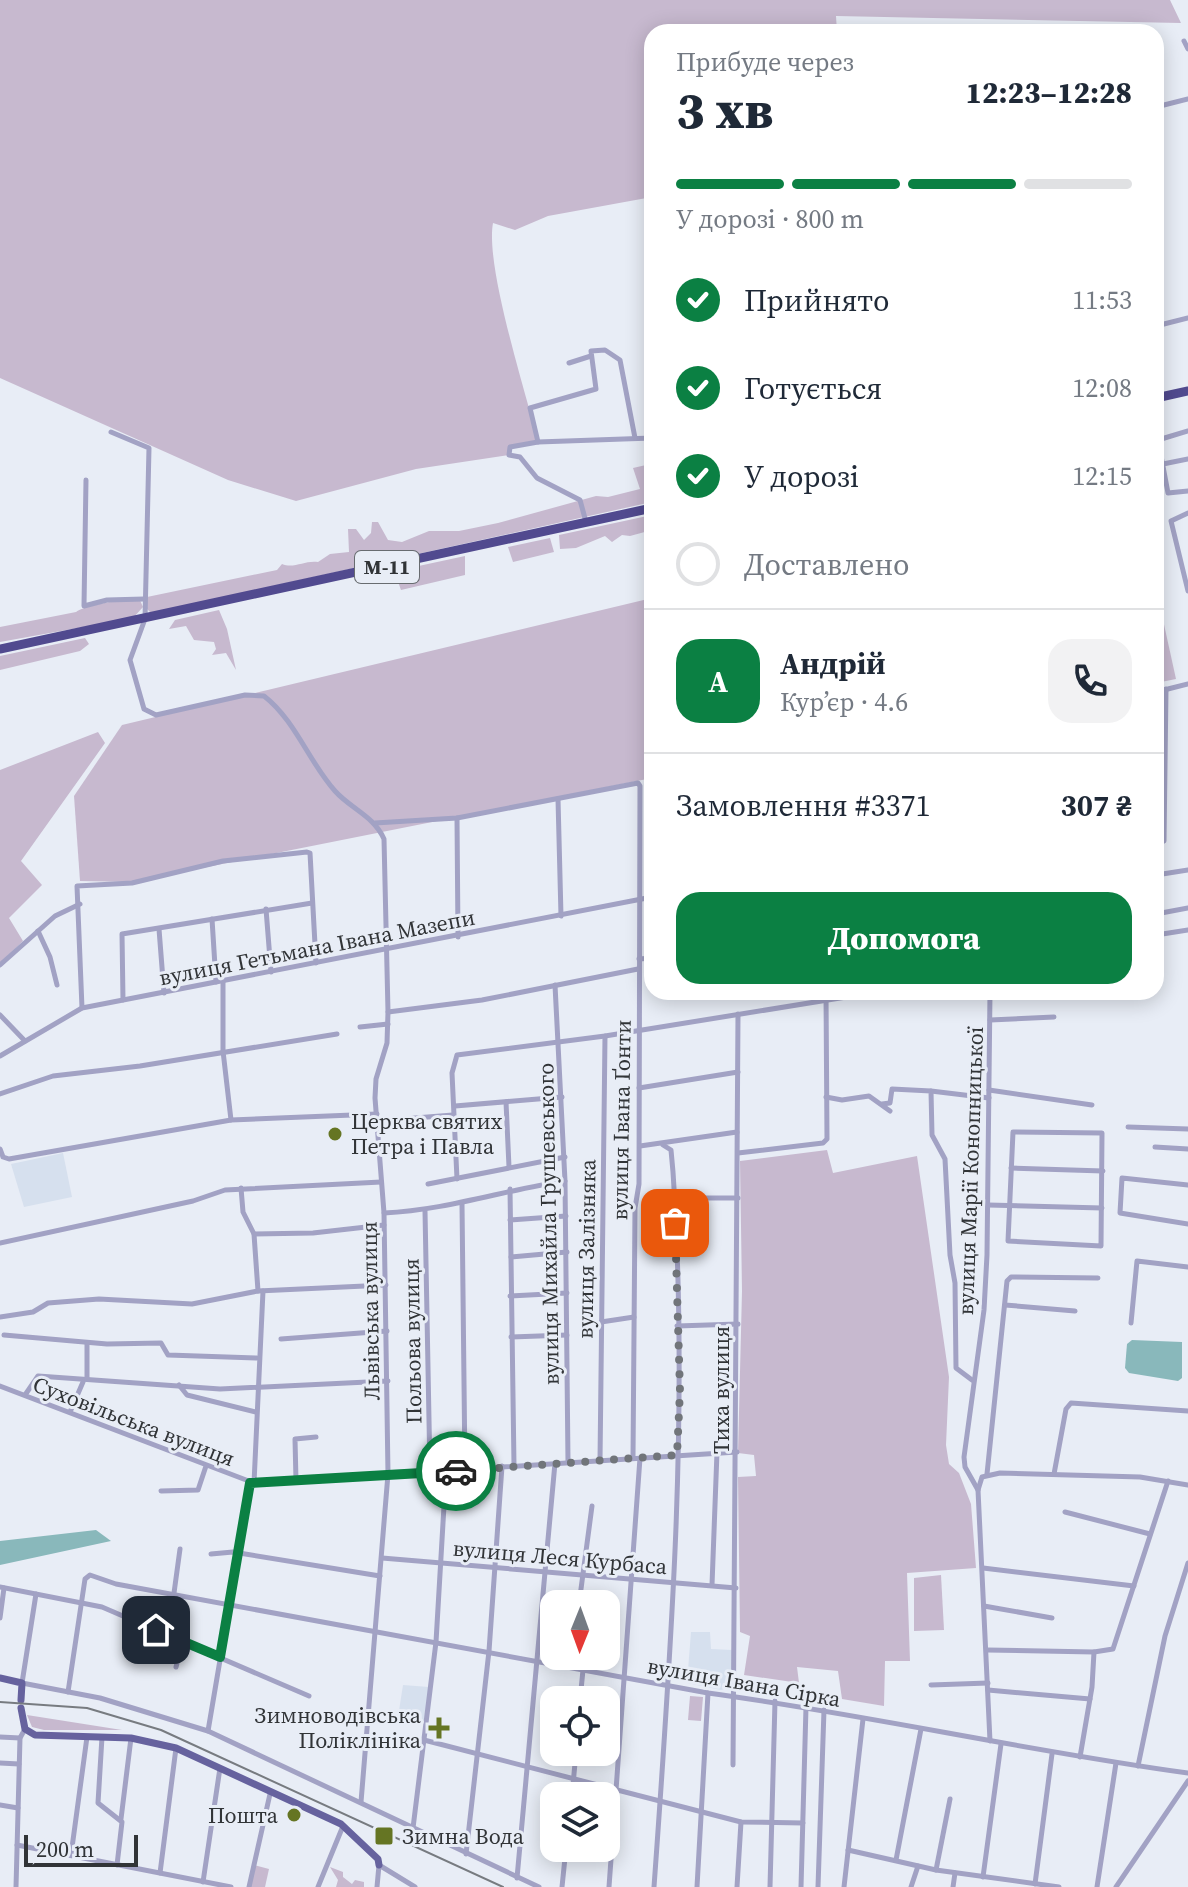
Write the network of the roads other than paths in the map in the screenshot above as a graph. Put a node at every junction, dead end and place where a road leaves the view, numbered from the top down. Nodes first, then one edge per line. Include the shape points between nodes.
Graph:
1 (1184, 41) dead end
2 (1188, 49) edge
3 (1188, 99) edge
4 (1164, 105) edge
5 (1188, 318) edge
6 (1164, 324) edge
7 (591, 356) junction
8 (569, 363) dead end
9 (1188, 391) edge
10 (1164, 396) edge
11 (1188, 431) edge
12 (111, 432) dead end
13 (1164, 437) edge
14 (635, 438) junction
15 (644, 438) edge
16 (538, 442) junction
17 (1188, 459) edge
18 (1164, 464) edge
19 (1164, 470) edge
20 (86, 480) dead end
21 (1188, 491) edge
22 (644, 510) edge
23 (1188, 513) edge
24 (586, 523) junction
25 (1188, 591) edge
26 (144, 599) junction
27 (145, 619) junction
28 (0, 649) edge
29 (1188, 684) edge
30 (1166, 689) joint
31 (558, 799) junction
32 (457, 818) junction
33 (375, 823) junction
34 (1164, 841) edge
35 (1188, 870) edge
36 (1164, 874) edge
37 (644, 899) edge
38 (639, 900) junction
39 (312, 903) junction
40 (80, 904) junction
41 (1188, 908) edge
42 (266, 909) junction
43 (1164, 912) edge
44 (561, 916) junction
45 (212, 919) junction
46 (159, 929) junction
47 (1188, 930) edge
48 (38, 931) junction
49 (1164, 934) edge
50 (458, 937) junction
51 (388, 950) junction
52 (639, 959) junction
53 (644, 959) edge
54 (316, 963) junction
55 (0, 965) edge
56 (638, 969) junction
57 (271, 972) junction
58 (220, 982) junction
59 (57, 985) dead end
60 (555, 985) junction
61 (164, 993) junction
62 (123, 1000) junction
63 (810, 1000) edge
64 (826, 1000) edge
65 (990, 1000) edge
66 (82, 1008) junction
67 (388, 1012) junction
68 (738, 1014) junction
69 (0, 1015) edge
70 (1054, 1017) dead end
71 (990, 1020) junction
72 (388, 1024) junction
73 (360, 1027) dead end
74 (638, 1031) junction
75 (337, 1034) dead end
76 (605, 1036) junction
77 (25, 1041) junction
78 (561, 1043) junction
79 (223, 1051) junction
80 (0, 1056) edge
81 (738, 1072) junction
82 (639, 1088) junction
83 (988, 1090) junction
84 (931, 1091) junction
85 (0, 1094) edge
86 (562, 1097) junction
87 (826, 1097) junction
88 (989, 1098) junction
89 (506, 1102) junction
90 (882, 1104) junction
91 (1092, 1105) dead end
92 (455, 1106) junction
93 (890, 1111) dead end
94 (453, 1115) junction
95 (377, 1118) junction
96 (231, 1120) junction
97 (1128, 1127) dead end
98 (1188, 1129) edge
99 (737, 1132) junction
100 (663, 1145) junction
101 (639, 1146) junction
102 (1155, 1147) dead end
103 (0, 1149) edge
104 (1188, 1149) edge
105 (738, 1153) junction
106 (565, 1157) junction
107 (509, 1167) junction
108 (1011, 1168) junction
109 (1103, 1171) junction
110 (457, 1179) junction
111 (565, 1181) junction
112 (381, 1182) junction
113 (428, 1184) dead end
114 (1188, 1185) edge
115 (241, 1188) junction
116 (510, 1189) junction
117 (675, 1198) junction
118 (738, 1198) junction
119 (462, 1204) junction
120 (988, 1205) junction
121 (1009, 1205) junction
122 (1102, 1208) junction
123 (425, 1211) junction
124 (384, 1213) junction
125 (566, 1216) junction
126 (510, 1220) junction
127 (1188, 1224) edge
128 (384, 1225) junction
129 (254, 1234) junction
130 (0, 1243) edge
131 (567, 1252) junction
132 (511, 1257) junction
133 (1188, 1267) edge
134 (1098, 1278) dead end
135 (386, 1285) junction
136 (260, 1291) junction
137 (567, 1293) junction
138 (510, 1296) junction
139 (1005, 1305) junction
140 (1075, 1311) dead end
141 (0, 1317) edge
142 (634, 1317) junction
143 (601, 1322) junction
144 (1131, 1323) dead end
145 (738, 1324) junction
146 (677, 1326) junction
147 (387, 1331) junction
148 (4, 1335) dead end
149 (567, 1335) junction
150 (511, 1337) junction
151 (281, 1339) dead end
152 (87, 1343) junction
153 (257, 1358) junction
154 (85, 1380) junction
155 (973, 1380) junction
156 (388, 1381) junction
157 (179, 1385) junction
158 (0, 1386) edge
159 (257, 1389) junction
160 (25, 1395) junction
161 (1188, 1411) edge
162 (70, 1412) junction
163 (256, 1412) junction
164 (316, 1437) dead end
165 (717, 1452) junction
166 (737, 1452) junction
167 (677, 1455) junction
168 (637, 1458) junction
169 (600, 1461) junction
170 (568, 1462) junction
171 (555, 1463) junction
172 (514, 1465) junction
173 (206, 1466) junction
174 (502, 1466) junction
175 (465, 1470) junction
176 (430, 1472) junction
177 (446, 1472) junction
178 (1055, 1473) junction
179 (388, 1474) junction
180 (987, 1474) junction
181 (296, 1481) junction
182 (1168, 1481) junction
183 (252, 1483) junction
184 (1188, 1485) edge
185 (978, 1490) junction
186 (161, 1491) dead end
187 (592, 1506) dead end
188 (1065, 1512) dead end
189 (1150, 1534) junction
190 (180, 1549) dead end
191 (239, 1552) junction
192 (211, 1554) dead end
193 (382, 1558) junction
194 (441, 1563) junction
195 (1188, 1563) edge
196 (496, 1566) junction
197 (983, 1568) junction
198 (546, 1570) junction
199 (581, 1574) junction
200 (380, 1576) junction
201 (633, 1579) junction
202 (672, 1582) junction
203 (712, 1585) junction
204 (1134, 1586) junction
205 (2, 1587) edge
206 (736, 1588) junction
207 (545, 1590) edge
208 (580, 1590) edge
209 (174, 1593) junction
210 (36, 1594) junction
211 (82, 1602) junction
212 (230, 1603) junction
213 (984, 1606) junction
214 (0, 1618) edge
215 (1052, 1618) dead end
216 (375, 1629) junction
217 (183, 1641) junction
218 (436, 1642) junction
219 (987, 1650) junction
220 (489, 1651) junction
221 (1094, 1652) junction
222 (220, 1657) junction
223 (540, 1660) joint
224 (176, 1667) dead end
225 (583, 1670) joint
226 (626, 1677) junction
227 (0, 1678) edge
228 (22, 1683) junction
229 (668, 1684) junction
230 (931, 1685) dead end
231 (581, 1686) edge
232 (988, 1686) junction
233 (68, 1692) junction
234 (708, 1693) junction
235 (309, 1696) dead end
236 (734, 1696) junction
237 (1090, 1699) junction
238 (775, 1701) junction
239 (806, 1707) junction
240 (824, 1710) junction
241 (863, 1719) junction
242 (25, 1729) junction
243 (921, 1729) junction
244 (208, 1731) junction
245 (102, 1736) junction
246 (0, 1737) edge
247 (87, 1737) junction
248 (20, 1738) junction
249 (131, 1738) junction
250 (424, 1740) junction
251 (990, 1741) junction
252 (1001, 1744) junction
253 (176, 1748) junction
254 (479, 1754) junction
255 (1052, 1754) junction
256 (1080, 1757) junction
257 (0, 1763) edge
258 (1116, 1763) junction
259 (19, 1764) junction
260 (733, 1765) dead end
261 (527, 1766) junction
262 (575, 1766) edge
263 (1138, 1766) junction
264 (220, 1768) junction
265 (1188, 1773) edge
266 (574, 1779) junction
267 (1188, 1781) edge
268 (574, 1782) edge
269 (586, 1782) edge
270 (618, 1782) edge
271 (620, 1791) edge
272 (270, 1794) junction
273 (950, 1799) dead end
274 (660, 1801) junction
275 (361, 1802) junction
276 (0, 1805) edge
277 (18, 1808) junction
278 (701, 1811) junction
279 (121, 1819) junction
280 (741, 1822) junction
281 (772, 1822) junction
282 (803, 1823) junction
283 (343, 1826) junction
284 (413, 1828) junction
285 (17, 1845) junction
286 (848, 1850) junction
287 (466, 1854) junction
288 (71, 1855) junction
289 (896, 1860) junction
290 (565, 1862) edge
291 (611, 1862) edge
292 (117, 1865) junction
293 (379, 1865) junction
294 (918, 1866) junction
295 (936, 1870) junction
296 (160, 1873) junction
297 (955, 1873) junction
298 (982, 1877) junction
299 (517, 1878) junction
300 (203, 1882) junction
301 (1037, 1885) edge
302 (16, 1887) edge
303 (231, 1887) edge
304 (249, 1887) edge
305 (318, 1887) edge
306 (377, 1887) edge
307 (415, 1887) edge
308 (539, 1887) edge
309 (562, 1887) edge
310 (609, 1887) edge
311 (654, 1887) edge
312 (697, 1887) edge
313 (737, 1887) edge
314 (770, 1887) edge
315 (801, 1887) edge
316 (818, 1887) edge
317 (844, 1887) edge
318 (911, 1887) edge
319 (953, 1887) edge
320 (979, 1887) edge
321 (1059, 1887) edge
322 (1097, 1887) edge
323 (1116, 1887) edge

1 - 2 street
3 - 4 street
5 - 6 street
7 - 8 street
7 - 14 street via 594,350 605,350 620,360
7 - 16 street via 596,389 530,408
9 - 10 highway
11 - 13 street
12 - 26 street via 149,448
14 - 15 street
14 - 16 street
16 - 24 street via 510,447 509,455 520,457 537,478 580,500
17 - 18 street
19 - 21 street via 1168,493
20 - 26 street via 84,606
22 - 24 highway, М-11
23 - 25 street via 1171,521
24 - 27 highway, М-11
26 - 27 street
27 - 28 highway, М-11
27 - 33 street via 130,660 149,715 245,695 264,696 339,795
29 - 30 street
30 - 34 street
31 - 32 street
31 - 38 street, вулиця Івана Ґонти via 638,783
31 - 44 street
32 - 33 street
32 - 50 street
33 - 51 street, Львівська вулиця via 385,850
35 - 36 street
37 - 38 street, вулиця Гетьмана Івана Мазепи
38 - 44 street, вулиця Гетьмана Івана Мазепи
38 - 52 street, вулиця Івана Ґонти
39 - 40 street via 307,852 223,861 132,883 77,886
39 - 42 street
39 - 54 street
40 - 48 street
40 - 66 street
41 - 43 street
42 - 45 street
42 - 57 street
44 - 50 street, вулиця Гетьмана Івана Мазепи
45 - 46 street
45 - 58 street
46 - 61 street
46 - 62 street via 120,935
47 - 49 street
48 - 55 street
48 - 59 street
50 - 51 street, вулиця Гетьмана Івана Мазепи
51 - 54 street, вулиця Гетьмана Івана Мазепи
51 - 67 street, Львівська вулиця
52 - 53 street
52 - 56 street, вулиця Івана Ґонти
54 - 57 street, вулиця Гетьмана Івана Мазепи
56 - 60 street
56 - 74 street, вулиця Івана Ґонти
57 - 58 street, вулиця Гетьмана Івана Мазепи
58 - 61 street, вулиця Гетьмана Івана Мазепи
58 - 79 street
60 - 67 street
60 - 78 street, вулиця Михайла Грушевського
61 - 62 street, вулиця Гетьмана Івана Мазепи
62 - 66 street, вулиця Гетьмана Івана Мазепи
63 - 68 street
64 - 87 street
65 - 71 street, вулиця Марії Конопницької
66 - 77 street, вулиця Гетьмана Івана Мазепи
67 - 72 street, Львівська вулиця
68 - 74 street
68 - 81 street, Тиха вулиця
69 - 77 street
70 - 71 street
71 - 83 street, вулиця Марії Конопницької
72 - 73 street
72 - 95 street, Львівська вулиця via 376,1079
74 - 76 street
74 - 82 street, вулиця Івана Ґонти
75 - 79 street
76 - 78 street
76 - 143 street, вулиця Залізняка
77 - 80 street, вулиця Гетьмана Івана Мазепи
78 - 86 street, вулиця Михайла Грушевського
78 - 92 street via 457,1055 452,1073
79 - 85 street via 53,1076
79 - 96 street
81 - 82 street
81 - 99 street, Тиха вулиця
82 - 101 street, вулиця Івана Ґонти
83 - 88 street, вулиця Марії Конопницької
83 - 91 street
84 - 88 street
84 - 90 street via 892,1089 890,1103
84 - 155 street via 932,1135 945,1159 956,1368
86 - 89 street
86 - 106 street, вулиця Михайла Грушевського
87 - 90 street via 869,1096
87 - 105 street via 823,1143
88 - 120 street, вулиця Марії Конопницької
89 - 92 street
89 - 107 street
90 - 93 street
92 - 94 street
94 - 95 street
94 - 110 street
95 - 96 street
95 - 112 street, Львівська вулиця
96 - 103 street via 9,1159
97 - 98 street
99 - 100 street
99 - 105 street, Тиха вулиця
100 - 101 street
100 - 117 street via 671,1150
101 - 142 street, вулиця Івана Ґонти
102 - 104 street
105 - 118 street, Тиха вулиця
106 - 107 street
106 - 111 street, вулиця Михайла Грушевського
107 - 110 street
108 - 109 street
108 - 109 street via 1014,1132 1100,1132
108 - 121 street
109 - 122 street
110 - 113 street
111 - 116 street
111 - 125 street, вулиця Михайла Грушевського
112 - 115 street
112 - 124 street, Львівська вулиця
114 - 127 street via 1122,1178 1120,1213
115 - 129 street via 243,1212
115 - 130 street
116 - 119 street
116 - 126 street
117 - 118 street
117 - 146 street
118 - 145 street, Тиха вулиця
119 - 123 street
119 - 175 street
120 - 121 street
120 - 155 street, вулиця Марії Конопницької via 984,1310
121 - 122 street
121 - 122 street via 1010,1243 1099,1247
123 - 124 street
123 - 176 street, Польова вулиця
124 - 128 street, Львівська вулиця
125 - 126 street
125 - 131 street, вулиця Михайла Грушевського
126 - 132 street
128 - 129 street
128 - 135 street, Львівська вулиця
129 - 136 street
131 - 132 street
131 - 137 street, вулиця Михайла Грушевського
132 - 138 street
133 - 144 street via 1138,1260
134 - 139 street via 1011,1277
135 - 136 street
135 - 147 street, Львівська вулиця
136 - 141 street via 192,1304 99,1299 48,1303 33,1312
136 - 153 street via 264,1322
137 - 138 street
137 - 149 street, вулиця Михайла Грушевського
138 - 150 street
139 - 140 street
139 - 180 street
142 - 143 street
142 - 168 street, вулиця Івана Ґонти
143 - 169 street, вулиця Залізняка
145 - 146 street
145 - 166 street, Тиха вулиця
146 - 167 street
147 - 151 street
147 - 156 street, Львівська вулиця
148 - 152 street
149 - 150 street
149 - 170 street, вулиця Михайла Грушевського
150 - 172 street
152 - 153 street via 157,1343 168,1355
152 - 154 street
153 - 159 street
154 - 157 street
154 - 160 street via 38,1376
154 - 162 street
155 - 185 street, вулиця Марії Конопницької via 964,1457
156 - 159 street
156 - 179 street, Львівська вулиця
157 - 159 street
157 - 163 street via 187,1395
158 - 160 street, Суховільська вулиця
159 - 163 street
160 - 162 street, Суховільська вулиця
161 - 178 street via 1071,1403
162 - 173 street, Суховільська вулиця
163 - 183 street
164 - 181 street via 295,1439
165 - 166 street, Суховільська вулиця
165 - 167 street, Суховільська вулиця
165 - 203 street
166 - 206 street, Тиха вулиця
167 - 168 street, Суховільська вулиця
167 - 202 street
168 - 169 street, Суховільська вулиця
168 - 201 street, вулиця Івана Ґонти
169 - 170 street, Суховільська вулиця
170 - 171 street, Суховільська вулиця
171 - 172 street, Суховільська вулиця
171 - 198 street
172 - 174 street, Суховільська вулиця
173 - 183 street, Суховільська вулиця
173 - 186 street via 198,1490
174 - 175 street, Суховільська вулиця
174 - 196 street
175 - 177 street, Суховільська вулиця
176 - 177 street, Суховільська вулиця
176 - 179 street, Суховільська вулиця
177 - 194 street
178 - 180 street
178 - 182 street
179 - 181 street, Суховільська вулиця
179 - 193 street, Львівська вулиця
180 - 185 street
181 - 183 street, Суховільська вулиця
182 - 184 street
182 - 189 street
183 - 191 street
185 - 197 street, вулиця Марії Конопницької
187 - 199 street
188 - 189 street
189 - 204 street
190 - 209 street
191 - 192 street
191 - 200 street
191 - 212 street
193 - 194 street, вулиця Леся Курбаса
193 - 200 street, Львівська вулиця
194 - 196 street, вулиця Леся Курбаса
194 - 218 street
195 - 263 street via 1165,1636
196 - 198 street, вулиця Леся Курбаса
196 - 220 street
197 - 204 street
197 - 213 street, вулиця Марії Конопницької
198 - 199 street, вулиця Леся Курбаса
198 - 207 street
199 - 201 street, вулиця Леся Курбаса
199 - 208 street
200 - 216 street, Львівська вулиця
201 - 202 street, вулиця Леся Курбаса
201 - 226 street, вулиця Івана Ґонти
202 - 203 street, вулиця Леся Курбаса
202 - 229 street
203 - 206 street, вулиця Леся Курбаса
204 - 221 street via 1116,1645
205 - 210 street
205 - 214 street
206 - 236 street, Тиха вулиця
209 - 211 street, вулиця Івана Сірка via 90,1575
209 - 212 street, вулиця Івана Сірка
210 - 211 street
210 - 228 street
211 - 217 street
211 - 233 street
212 - 216 street, вулиця Івана Сірка
212 - 222 street
213 - 215 street
213 - 219 street, вулиця Марії Конопницької
216 - 218 street, вулиця Івана Сірка
216 - 275 street, Львівська вулиця
217 - 222 street
217 - 224 street
218 - 220 street, вулиця Івана Сірка
218 - 250 street
219 - 221 street
219 - 232 street, вулиця Марії Конопницької
220 - 223 street, вулиця Івана Сірка
220 - 254 street
221 - 237 street
222 - 235 street
222 - 244 street
223 - 261 street
225 - 226 street, вулиця Івана Сірка
225 - 231 street
226 - 229 street, вулиця Івана Сірка
226 - 270 street, вулиця Івана Ґонти
227 - 228 main road
228 - 233 street
228 - 242 main road
229 - 234 street, вулиця Івана Сірка
229 - 274 street
230 - 232 street
232 - 237 street
232 - 251 street, вулиця Марії Конопницької
233 - 244 street
234 - 236 street, вулиця Івана Сірка
234 - 278 street
236 - 238 street, вулиця Івана Сірка
236 - 260 street, Тиха вулиця
237 - 256 street
238 - 239 street, вулиця Івана Сірка
238 - 281 street
239 - 240 street, вулиця Івана Сірка
239 - 282 street
240 - 241 street, вулиця Івана Сірка
240 - 316 street
241 - 243 street, вулиця Івана Сірка
241 - 286 street
242 - 247 main road via 35,1735
242 - 248 street
243 - 251 street, вулиця Івана Сірка
243 - 289 street
244 - 275 street
245 - 247 main road
245 - 249 main road
245 - 279 street via 98,1803
246 - 248 street
247 - 288 street
248 - 259 street
249 - 253 main road
249 - 279 street
250 - 254 street
250 - 284 street
251 - 252 street, вулиця Івана Сірка
252 - 255 street, вулиця Івана Сірка
252 - 298 street
253 - 264 main road
253 - 296 street
254 - 261 street
254 - 287 street
255 - 256 street, вулиця Івана Сірка
255 - 301 street
256 - 258 street, вулиця Івана Сірка
257 - 259 street
258 - 263 street, вулиця Івана Сірка
258 - 322 street
259 - 277 street
261 - 266 street
261 - 299 street
262 - 266 street
263 - 265 street, вулиця Івана Сірка
264 - 272 main road
264 - 300 street
266 - 268 street
266 - 269 street
267 - 323 street
271 - 274 street
272 - 283 main road
272 - 304 street
273 - 295 street
274 - 278 street
274 - 311 street
275 - 284 street
276 - 277 street
277 - 285 street
278 - 280 street
278 - 312 street
279 - 292 street
280 - 281 street
280 - 313 street
281 - 282 street
281 - 314 street
282 - 315 street
283 - 293 main road
283 - 305 street
284 - 287 street
285 - 288 street
285 - 302 street
286 - 289 street
286 - 317 street
287 - 299 street
288 - 292 street
289 - 294 street
290 - 309 street
291 - 310 street, вулиця Івана Ґонти
292 - 296 street
293 - 306 street
293 - 307 street
294 - 295 street
294 - 318 street
295 - 297 street
296 - 300 street
297 - 298 street
297 - 319 street
298 - 301 street
298 - 320 street
299 - 308 street
300 - 303 street
301 - 321 street

